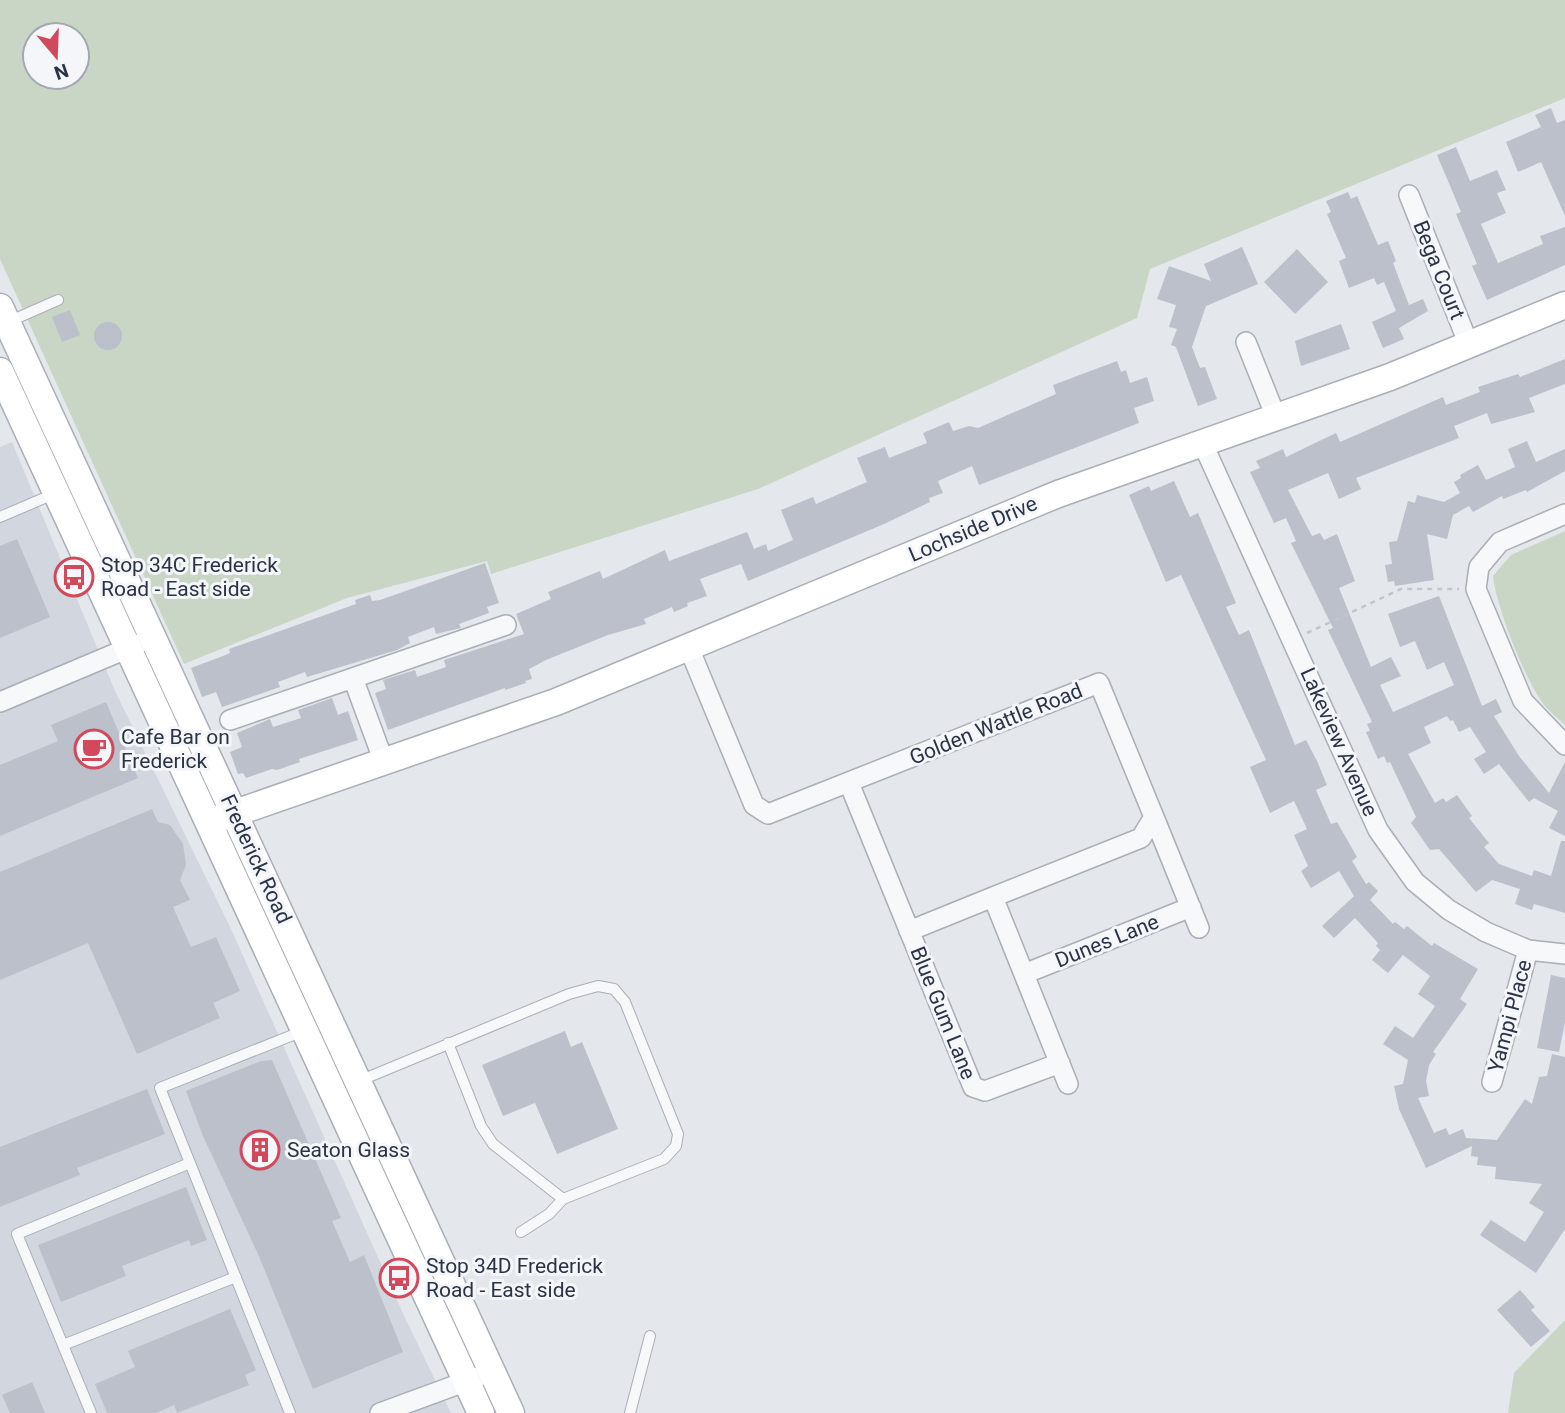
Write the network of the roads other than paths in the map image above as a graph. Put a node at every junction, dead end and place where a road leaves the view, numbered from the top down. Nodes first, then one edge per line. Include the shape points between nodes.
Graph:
1 (1409, 195) dead end
2 (58, 300) dead end
3 (1565, 305) edge
4 (4, 314) edge
5 (1246, 342) dead end
6 (1469, 345) junction
7 (0, 371) edge
8 (1276, 416) junction
9 (1202, 442) junction
10 (56, 493) junction
11 (1565, 514) edge
12 (0, 517) edge
13 (506, 625) dead end
14 (153, 638) junction
15 (690, 648) junction
16 (128, 649) junction
17 (353, 678) junction
18 (0, 702) edge
19 (230, 720) dead end
20 (1565, 745) edge
21 (384, 762) junction
22 (849, 783) junction
23 (235, 813) junction
24 (1154, 817) junction
25 (209, 822) junction
26 (993, 897) junction
27 (1191, 907) junction
28 (1199, 928) dead end
29 (909, 930) junction
30 (1528, 950) junction
31 (1565, 954) edge
32 (1024, 975) junction
33 (305, 1030) junction
34 (448, 1043) junction
35 (1060, 1063) junction
36 (358, 1081) junction
37 (1492, 1082) dead end
38 (1069, 1084) dead end
39 (190, 1163) junction
40 (563, 1199) junction
41 (521, 1232) dead end
42 (236, 1277) junction
43 (650, 1336) dead end
44 (63, 1345) junction
45 (492, 1372) junction
46 (467, 1381) junction
47 (91, 1413) edge
48 (290, 1413) edge
49 (380, 1413) edge
50 (481, 1413) edge
51 (511, 1413) edge
52 (630, 1413) edge

1 - 6 street, Bega Court
2 - 4 lane
3 - 6 main road, Lochside Drive
4 - 14 main road, Frederick Road
5 - 8 street
6 - 8 main road, Lochside Drive
7 - 10 main road, Frederick Road
8 - 9 main road, Lochside Drive
9 - 15 main road, Lochside Drive via 1058,494
9 - 30 street, Lakeview Avenue via 1378,830 1415,882 1449,910
10 - 12 lane
10 - 16 main road, Frederick Road
11 - 20 street via 1500,542 1479,567 1476,589 1523,701
13 - 17 street
14 - 16 street
14 - 23 main road, Frederick Road
15 - 21 main road, Lochside Drive via 556,702
15 - 22 street, Golden Wattle Road via 754,805 768,814
16 - 18 street
16 - 25 main road, Frederick Road
17 - 19 street
17 - 21 street
21 - 23 main road, Lochside Drive
22 - 24 street, Golden Wattle Road via 1099,683
22 - 29 street, Blue Gum Lane
23 - 25 main road, Lochside Drive
23 - 36 main road, Frederick Road
24 - 26 street via 1141,838
24 - 27 street
25 - 33 main road, Frederick Road
26 - 29 street, Blue Gum Lane
26 - 32 street
27 - 28 street
27 - 32 street, Dunes Lane
29 - 35 street, Blue Gum Lane via 973,1087 985,1091
30 - 31 street, Lakeview Avenue
30 - 37 street, Yampi Place
32 - 35 street
33 - 39 lane via 160,1088
33 - 46 main road, Frederick Road
34 - 36 lane
34 - 40 lane via 481,1126 493,1144
34 - 40 lane via 598,986 614,989 625,1002 678,1134 676,1146 664,1159
35 - 38 street
36 - 45 main road, Frederick Road
39 - 42 lane
39 - 44 lane via 17,1234
40 - 41 lane
42 - 44 lane
42 - 48 lane
43 - 52 lane
44 - 47 lane
45 - 46 street
45 - 51 main road, Frederick Road
46 - 49 street
46 - 50 main road, Frederick Road

